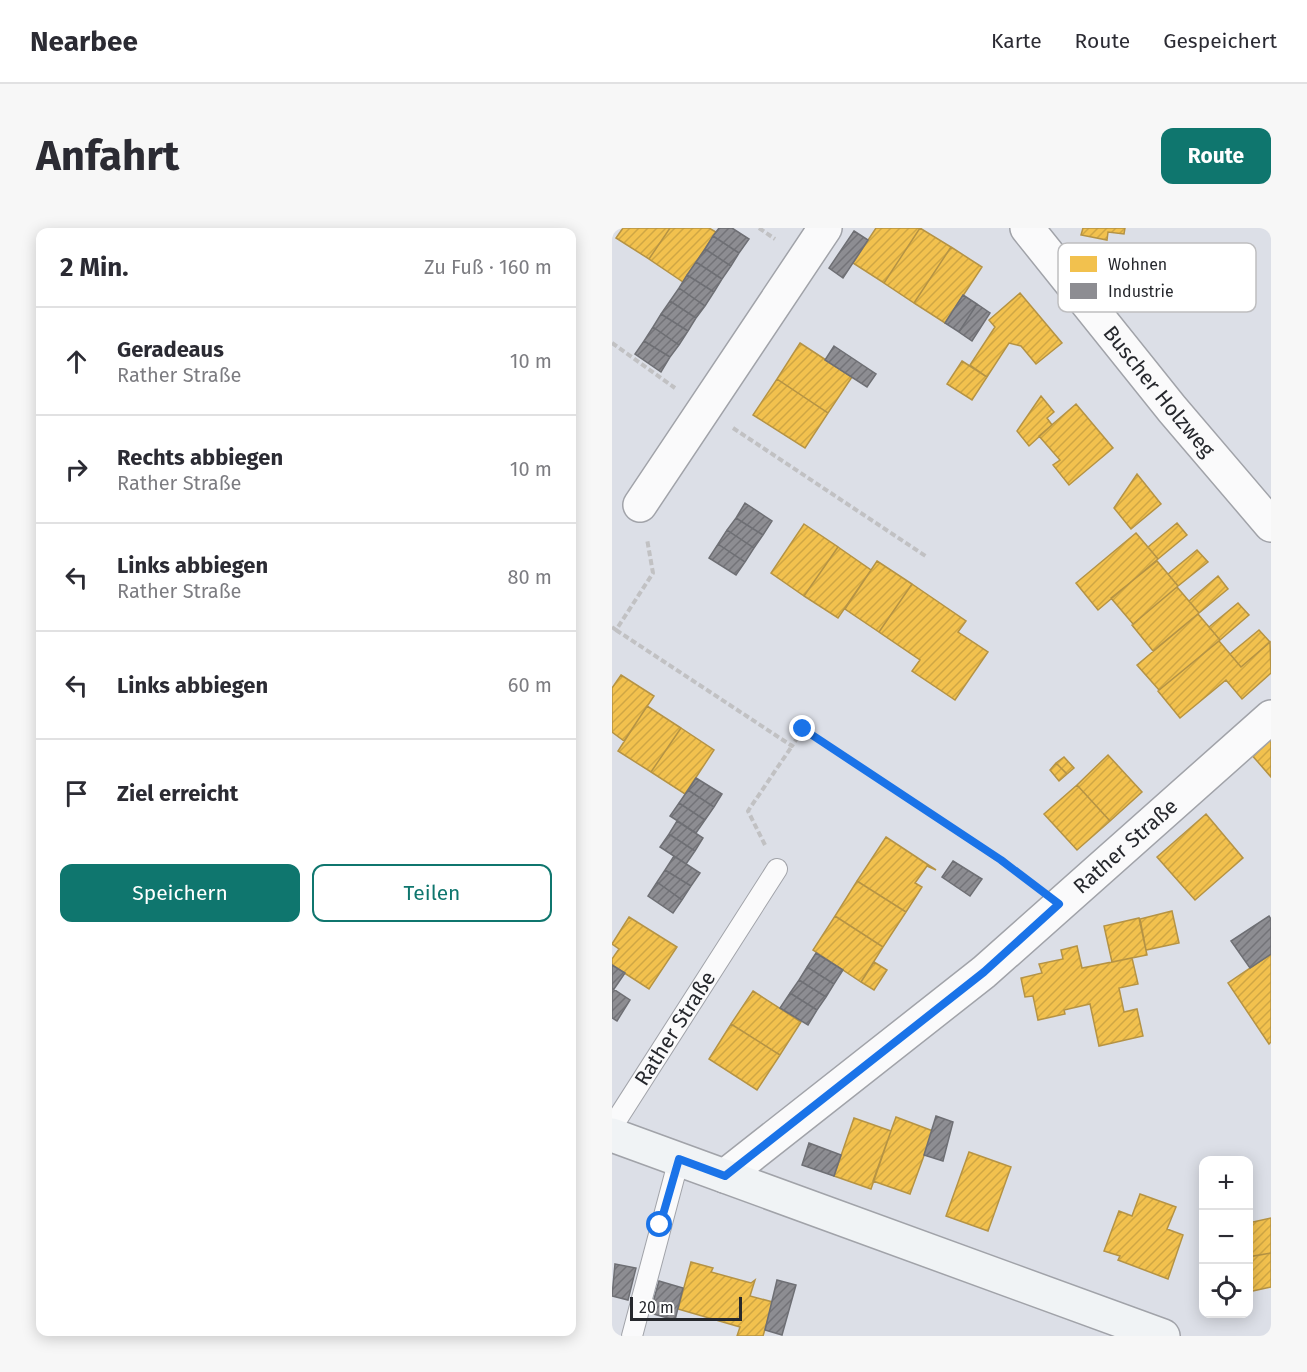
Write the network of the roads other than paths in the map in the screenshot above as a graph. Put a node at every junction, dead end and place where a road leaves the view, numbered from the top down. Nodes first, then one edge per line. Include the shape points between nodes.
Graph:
1 (825, 228) edge
2 (1027, 228) edge
3 (1058, 267) edge
4 (1094, 312) edge
5 (640, 505) road end
6 (1271, 525) edge
7 (1271, 717) edge
8 (777, 869) road end
9 (612, 1127) edge
10 (612, 1135) edge
11 (679, 1159) junction
12 (725, 1176) junction
13 (632, 1336) edge
14 (1163, 1336) edge

1 - 5 street
2 - 3 street, Buscher Holzweg
4 - 6 street, Buscher Holzweg
7 - 12 street, Rather Straße via 984,972
8 - 9 lane, Rather Straße
10 - 11 street
11 - 12 street
11 - 13 lane
12 - 14 street

